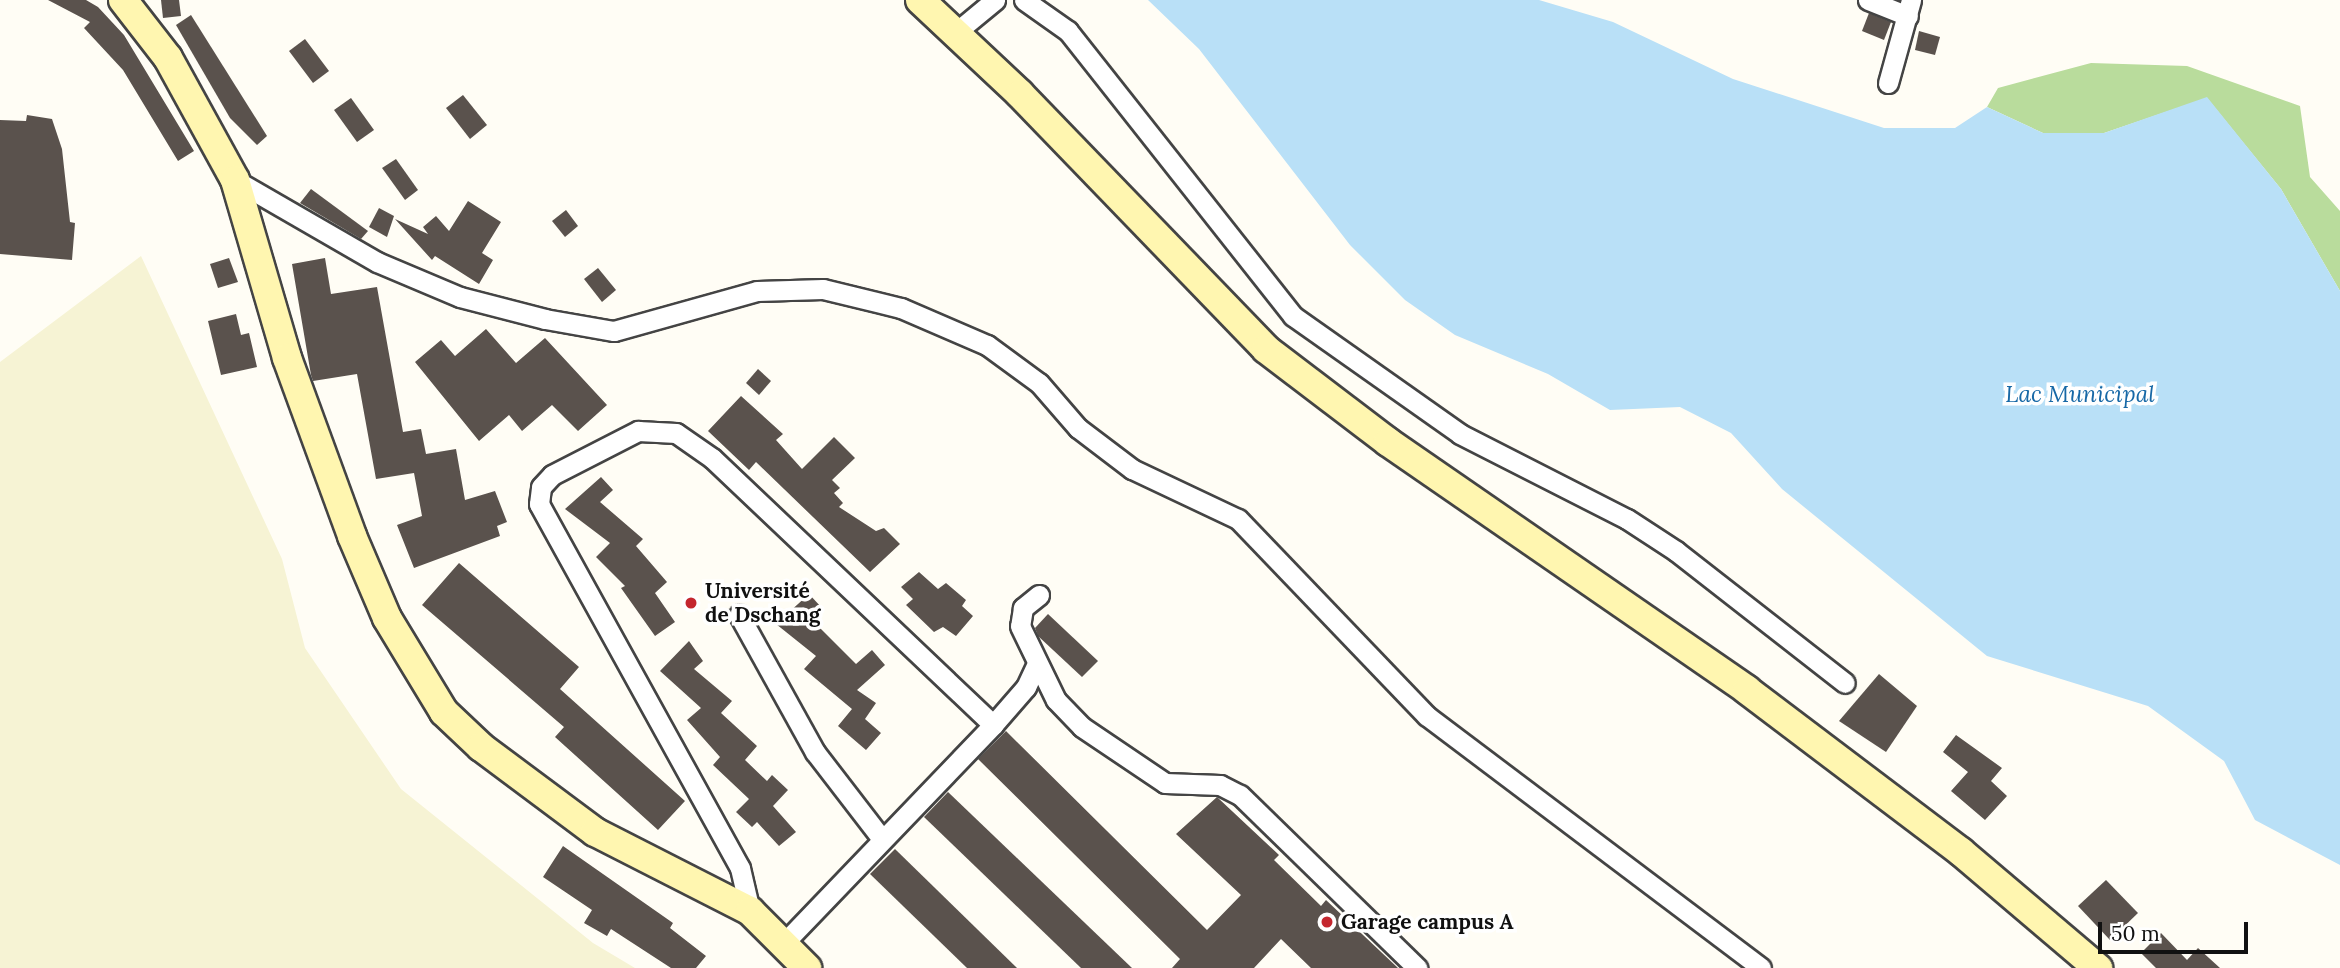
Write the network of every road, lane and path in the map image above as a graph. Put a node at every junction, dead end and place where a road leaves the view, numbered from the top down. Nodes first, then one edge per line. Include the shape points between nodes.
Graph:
1 (124, 0) edge
2 (920, 0) edge
3 (995, 0) edge
4 (1024, 0) edge
5 (1868, 0) edge
6 (1909, 8) edge
7 (955, 33) junction
8 (1888, 83) dead end
9 (235, 180) junction
10 (1039, 595) dead end
11 (739, 615) dead end
12 (1036, 666) junction
13 (1845, 683) dead end
14 (993, 725) junction
15 (882, 839) junction
16 (750, 911) junction
17 (783, 944) junction
18 (807, 968) edge
19 (1417, 968) edge
20 (1761, 968) edge
21 (2098, 968) edge

1 - 9 main road via 169,58
2 - 7 main road
3 - 7 street
4 - 13 street via 1068,32 1293,316 1460,434 1627,519
5 - 6 street
6 - 8 street
7 - 21 main road via 1286,365 1758,698 1961,852
9 - 16 main road via 287,358 352,536 387,618 444,712 481,747 595,832
9 - 20 street via 377,262 460,297 545,319 614,331 757,291 823,289 901,308 987,345 1039,383 1078,428 1132,469 1238,519 1427,716
10 - 12 street via 1023,608 1020,626
11 - 15 street via 815,752
12 - 14 street via 1026,687
12 - 19 street via 1056,699 1082,727 1134,767 1165,783 1220,785 1240,795
14 - 15 street
14 - 16 street via 712,458 676,433 638,431 552,475 541,487 539,504 740,868
15 - 17 street
16 - 17 main road
17 - 18 main road

